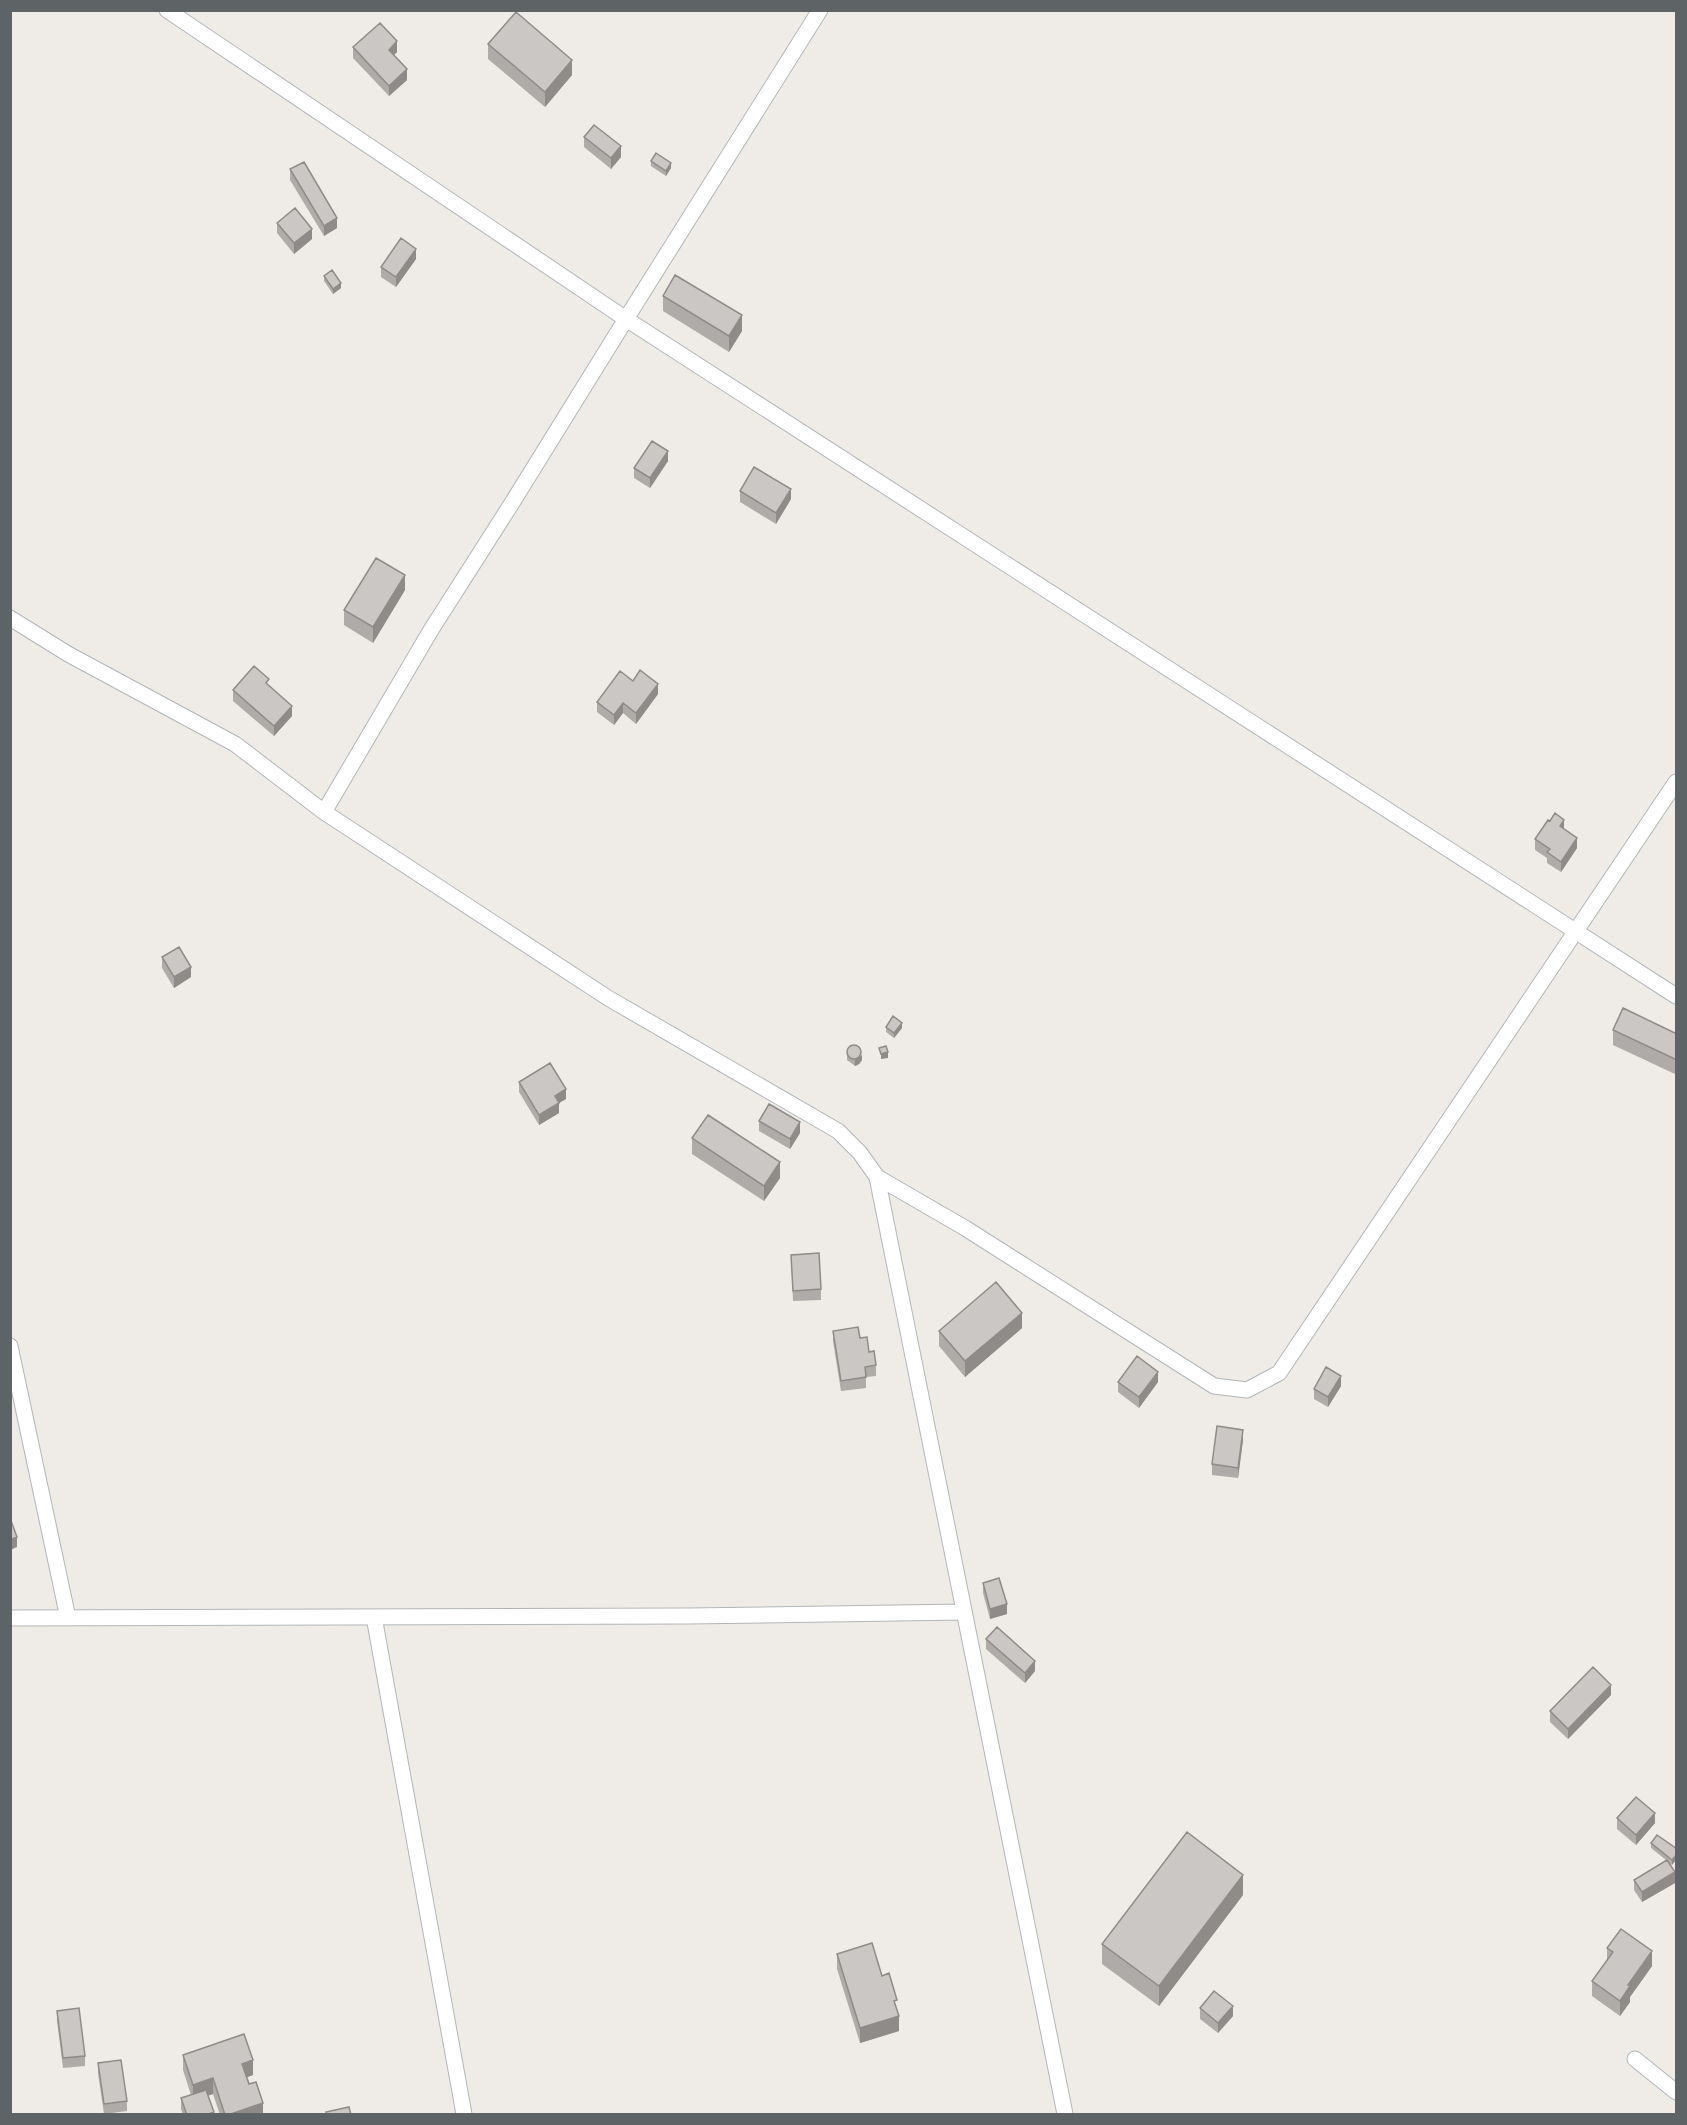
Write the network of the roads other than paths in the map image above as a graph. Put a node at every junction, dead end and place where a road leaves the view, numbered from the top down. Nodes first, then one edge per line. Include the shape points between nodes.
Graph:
1 (167, 10) edge
2 (820, 10) edge
3 (626, 319) junction
4 (10, 618) edge
5 (1677, 782) edge
6 (324, 812) junction
7 (1574, 932) junction
8 (1677, 996) edge
9 (877, 1177) junction
10 (10, 1346) edge
11 (963, 1612) junction
12 (374, 1617) junction
13 (10, 1618) edge
14 (68, 1618) junction
15 (1635, 2059) dead end
16 (1677, 2092) edge
17 (464, 2115) edge
18 (1065, 2115) edge

1 - 3 street
2 - 3 street
3 - 6 street via 431,630
3 - 7 street
4 - 6 street via 68,654 235,744
5 - 7 street
6 - 9 street via 608,998 838,1131
7 - 8 street
7 - 9 street via 1279,1372 1247,1390 1214,1386 965,1228
9 - 11 street
10 - 14 street
11 - 12 street
11 - 18 street
12 - 14 street
12 - 17 street
13 - 14 street
15 - 16 street

